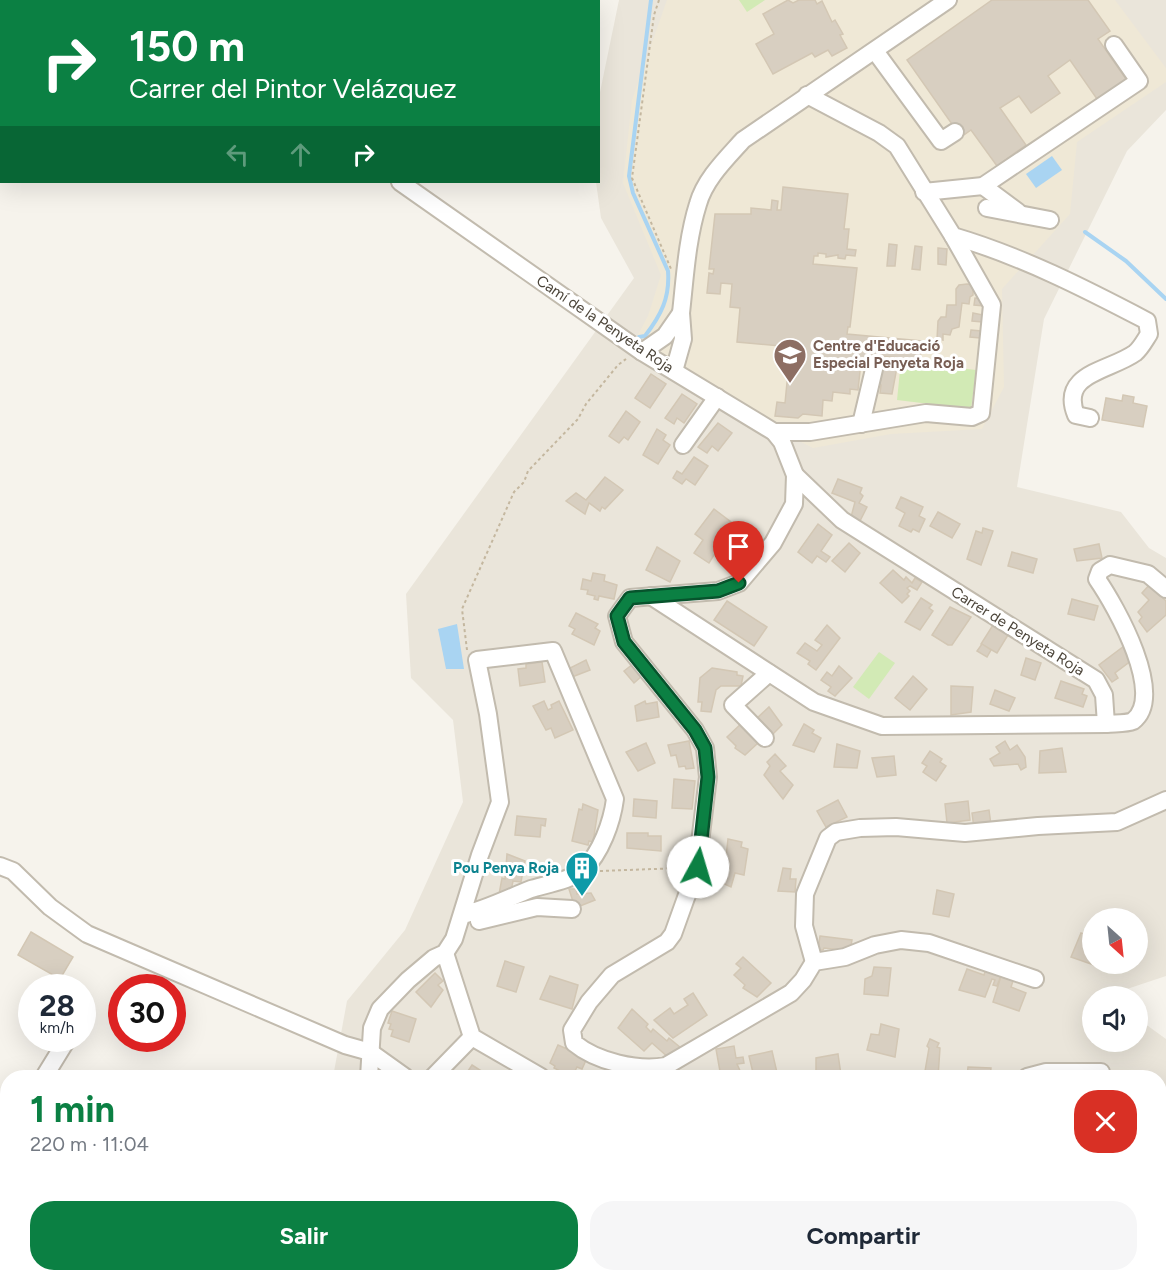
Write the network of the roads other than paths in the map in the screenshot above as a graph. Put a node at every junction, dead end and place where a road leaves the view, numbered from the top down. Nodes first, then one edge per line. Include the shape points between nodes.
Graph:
1 (948, 0) edge
2 (1114, 45) dead end
3 (875, 51) junction
4 (807, 95) junction
5 (955, 132) dead end
6 (401, 183) edge
7 (983, 186) junction
8 (924, 192) junction
9 (987, 208) dead end
10 (1021, 214) junction
11 (1050, 220) dead end
12 (953, 236) junction
13 (681, 313) junction
14 (642, 352) junction
15 (875, 365) dead end
16 (674, 371) junction
17 (717, 397) junction
18 (1090, 418) dead end
19 (861, 424) junction
20 (774, 432) junction
21 (683, 445) dead end
22 (795, 475) junction
23 (1166, 589) edge
24 (651, 596) junction
25 (769, 673) junction
26 (1106, 724) junction
27 (765, 738) dead end
28 (1166, 800) edge
29 (0, 866) edge
30 (572, 909) dead end
31 (462, 915) junction
32 (445, 953) junction
33 (814, 962) junction
34 (1035, 979) dead end
35 (472, 1037) junction
36 (59, 1052) edge
37 (370, 1052) junction
38 (48, 1070) edge
39 (369, 1070) edge
40 (395, 1070) edge
41 (439, 1070) edge
42 (529, 1070) edge
43 (626, 1070) edge
44 (647, 1070) edge

1 - 3 street
2 - 7 street via 1139,81
3 - 4 street
3 - 5 street via 941,141
4 - 8 street via 897,146
4 - 13 street via 743,140 698,202
6 - 14 street, Camí de la Penyeta Roja
7 - 8 street
7 - 10 street
8 - 12 street
9 - 10 street
10 - 11 street
12 - 18 street via 1079,285 1147,321 1149,334 1137,351 1088,375 1075,388 1071,402 1076,415
12 - 19 street via 992,305 981,413 972,417 926,413
13 - 14 street via 665,336
13 - 16 street via 683,339
14 - 16 street, Camí de la Penyeta Roja
15 - 19 street
16 - 17 street, Camí de la Penyeta Roja
17 - 20 street, Camí de la Penyeta Roja
17 - 21 street
19 - 20 street via 810,432
20 - 22 street, Camí de la Penyeta Roja
22 - 24 street via 794,504 773,543 739,583 718,591
22 - 26 street, Carrer de Penyeta Roja via 842,520 1096,680 1104,695
23 - 26 street via 1148,574 1110,565 1100,571 1097,579 1142,642 1154,672 1155,697 1150,708 1133,721
24 - 25 street
24 - 43 street via 630,598 617,616 624,642 695,730 705,748 708,777 698,867 677,925 667,942 612,975 572,1030 574,1043 583,1050
25 - 26 street via 814,702 882,726
25 - 27 street via 733,705
28 - 33 street via 1117,822 965,833 896,827 836,832 828,838 805,894 804,926
29 - 37 street via 12,871 50,907 87,934 345,1045
30 - 31 street via 537,907 476,922
31 - 31 street via 500,802 477,660 553,651 615,799 612,817 582,872 487,910
31 - 32 street
32 - 35 street
32 - 37 street via 408,980 381,1009 372,1028
33 - 34 street via 901,940 929,943
33 - 44 street via 804,980 790,993 678,1062
35 - 41 street
35 - 42 street
36 - 38 street
37 - 39 street
37 - 40 street

